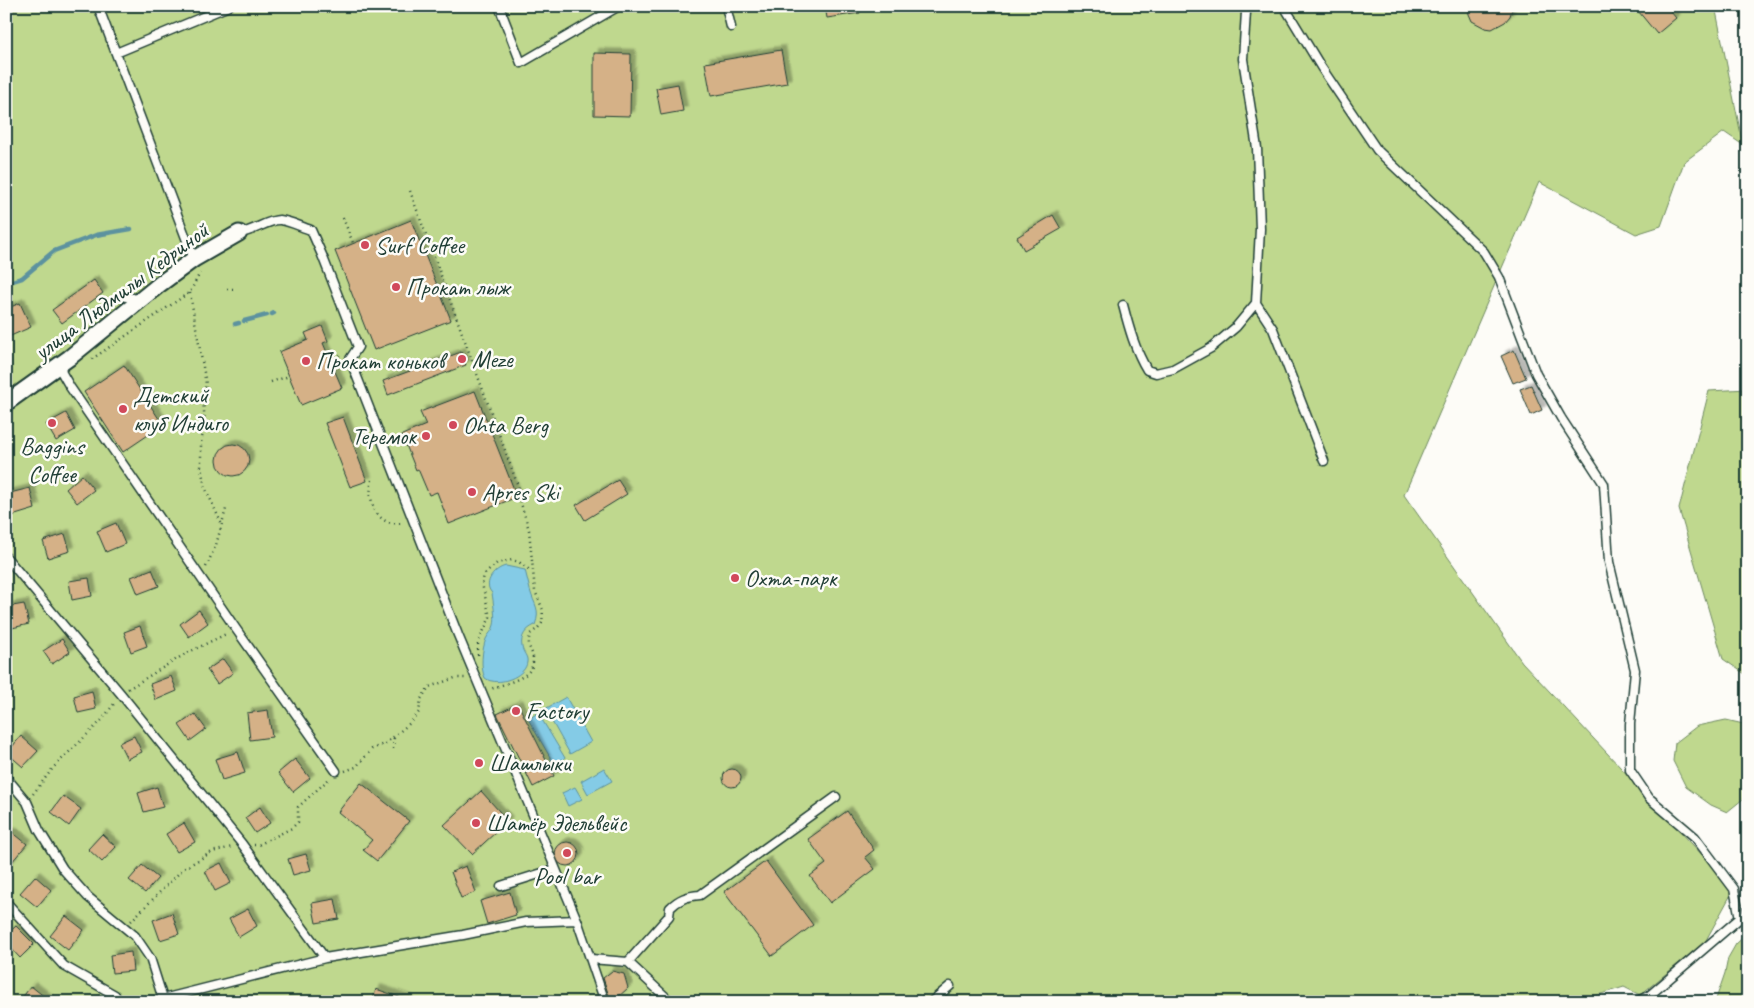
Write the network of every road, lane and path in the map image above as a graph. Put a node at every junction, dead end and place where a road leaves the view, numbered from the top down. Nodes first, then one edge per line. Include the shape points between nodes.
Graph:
1 (98, 6) edge
2 (230, 6) edge
3 (499, 6) edge
4 (620, 6) edge
5 (726, 6) edge
6 (1244, 6) edge
7 (1284, 6) edge
8 (731, 27) dead end
9 (116, 53) junction
10 (410, 191) dead end
11 (343, 218) dead end
12 (239, 233) joint
13 (353, 243) dead end
14 (198, 265) junction
15 (227, 289) dead end
16 (234, 289) dead end
17 (190, 292) junction
18 (120, 296) dead end
19 (139, 301) junction
20 (1256, 303) junction
21 (1123, 305) dead end
22 (89, 362) dead end
23 (58, 366) junction
24 (289, 376) dead end
25 (271, 382) dead end
26 (6, 403) edge
27 (1324, 461) dead end
28 (372, 480) dead end
29 (226, 508) dead end
30 (415, 524) junction
31 (222, 525) junction
32 (6, 557) edge
33 (532, 572) junction
34 (200, 577) junction
35 (478, 659) dead end
36 (477, 680) junction
37 (489, 685) dead end
38 (394, 736) junction
39 (393, 749) dead end
40 (336, 770) joint
41 (6, 777) edge
42 (836, 797) dead end
43 (555, 869) junction
44 (501, 886) dead end
45 (6, 902) edge
46 (577, 920) junction
47 (325, 958) junction
48 (591, 959) junction
49 (628, 962) junction
50 (950, 986) dead end
51 (162, 1000) junction
52 (118, 1002) edge
53 (151, 1002) edge
54 (605, 1002) edge
55 (671, 1002) edge
56 (931, 1002) edge
57 (1636, 1002) edge

1 - 9 lane
2 - 9 lane
3 - 4 lane via 521,63
5 - 8 lane
6 - 20 lane via 1243,59 1258,166 1260,229
7 - 57 lane via 1377,150 1484,252 1499,277 1536,374 1604,484 1609,562 1634,670 1630,770 1649,798 1695,837 1734,889 1740,918 1650,995
9 - 14 lane
10 - 33 path via 521,494 529,530
11 - 13 path
12 - 14 street, улица Людмилы Кедриной
12 - 30 lane via 275,220 311,230 358,347 350,359
14 - 17 path
14 - 19 street, улица Людмилы Кедриной
15 - 16 path
17 - 22 path
17 - 31 path via 206,384 201,467 205,488
18 - 19 lane
19 - 23 street, улица Людмилы Кедриной
20 - 21 lane via 1236,327 1211,348 1173,369 1156,372 1147,370 1141,361
20 - 27 lane via 1273,329
23 - 26 street, улица Людмилы Кедриной
23 - 34 lane
24 - 25 path
28 - 30 path via 370,497 380,517 389,523
29 - 31 path
30 - 36 lane
31 - 34 path
32 - 47 lane via 242,844
33 - 35 path via 512,560 497,563 484,575 482,584 490,617 478,643
33 - 37 path via 543,610 542,623 530,634 528,641 534,662 522,678 492,689
34 - 40 lane
36 - 38 path via 455,678 429,687 421,699 419,712
36 - 43 lane
38 - 39 path
38 - 40 path via 372,749 356,767 349,771
41 - 51 lane via 27,802 39,830 63,869 88,897 136,936 150,958
42 - 49 lane via 700,895 678,900 670,908 669,916
43 - 44 lane
43 - 46 lane
45 - 52 lane via 64,966 115,996
46 - 47 lane via 526,922
46 - 48 lane
47 - 51 lane
48 - 49 lane
48 - 54 lane
49 - 55 lane
50 - 56 lane
51 - 53 lane

